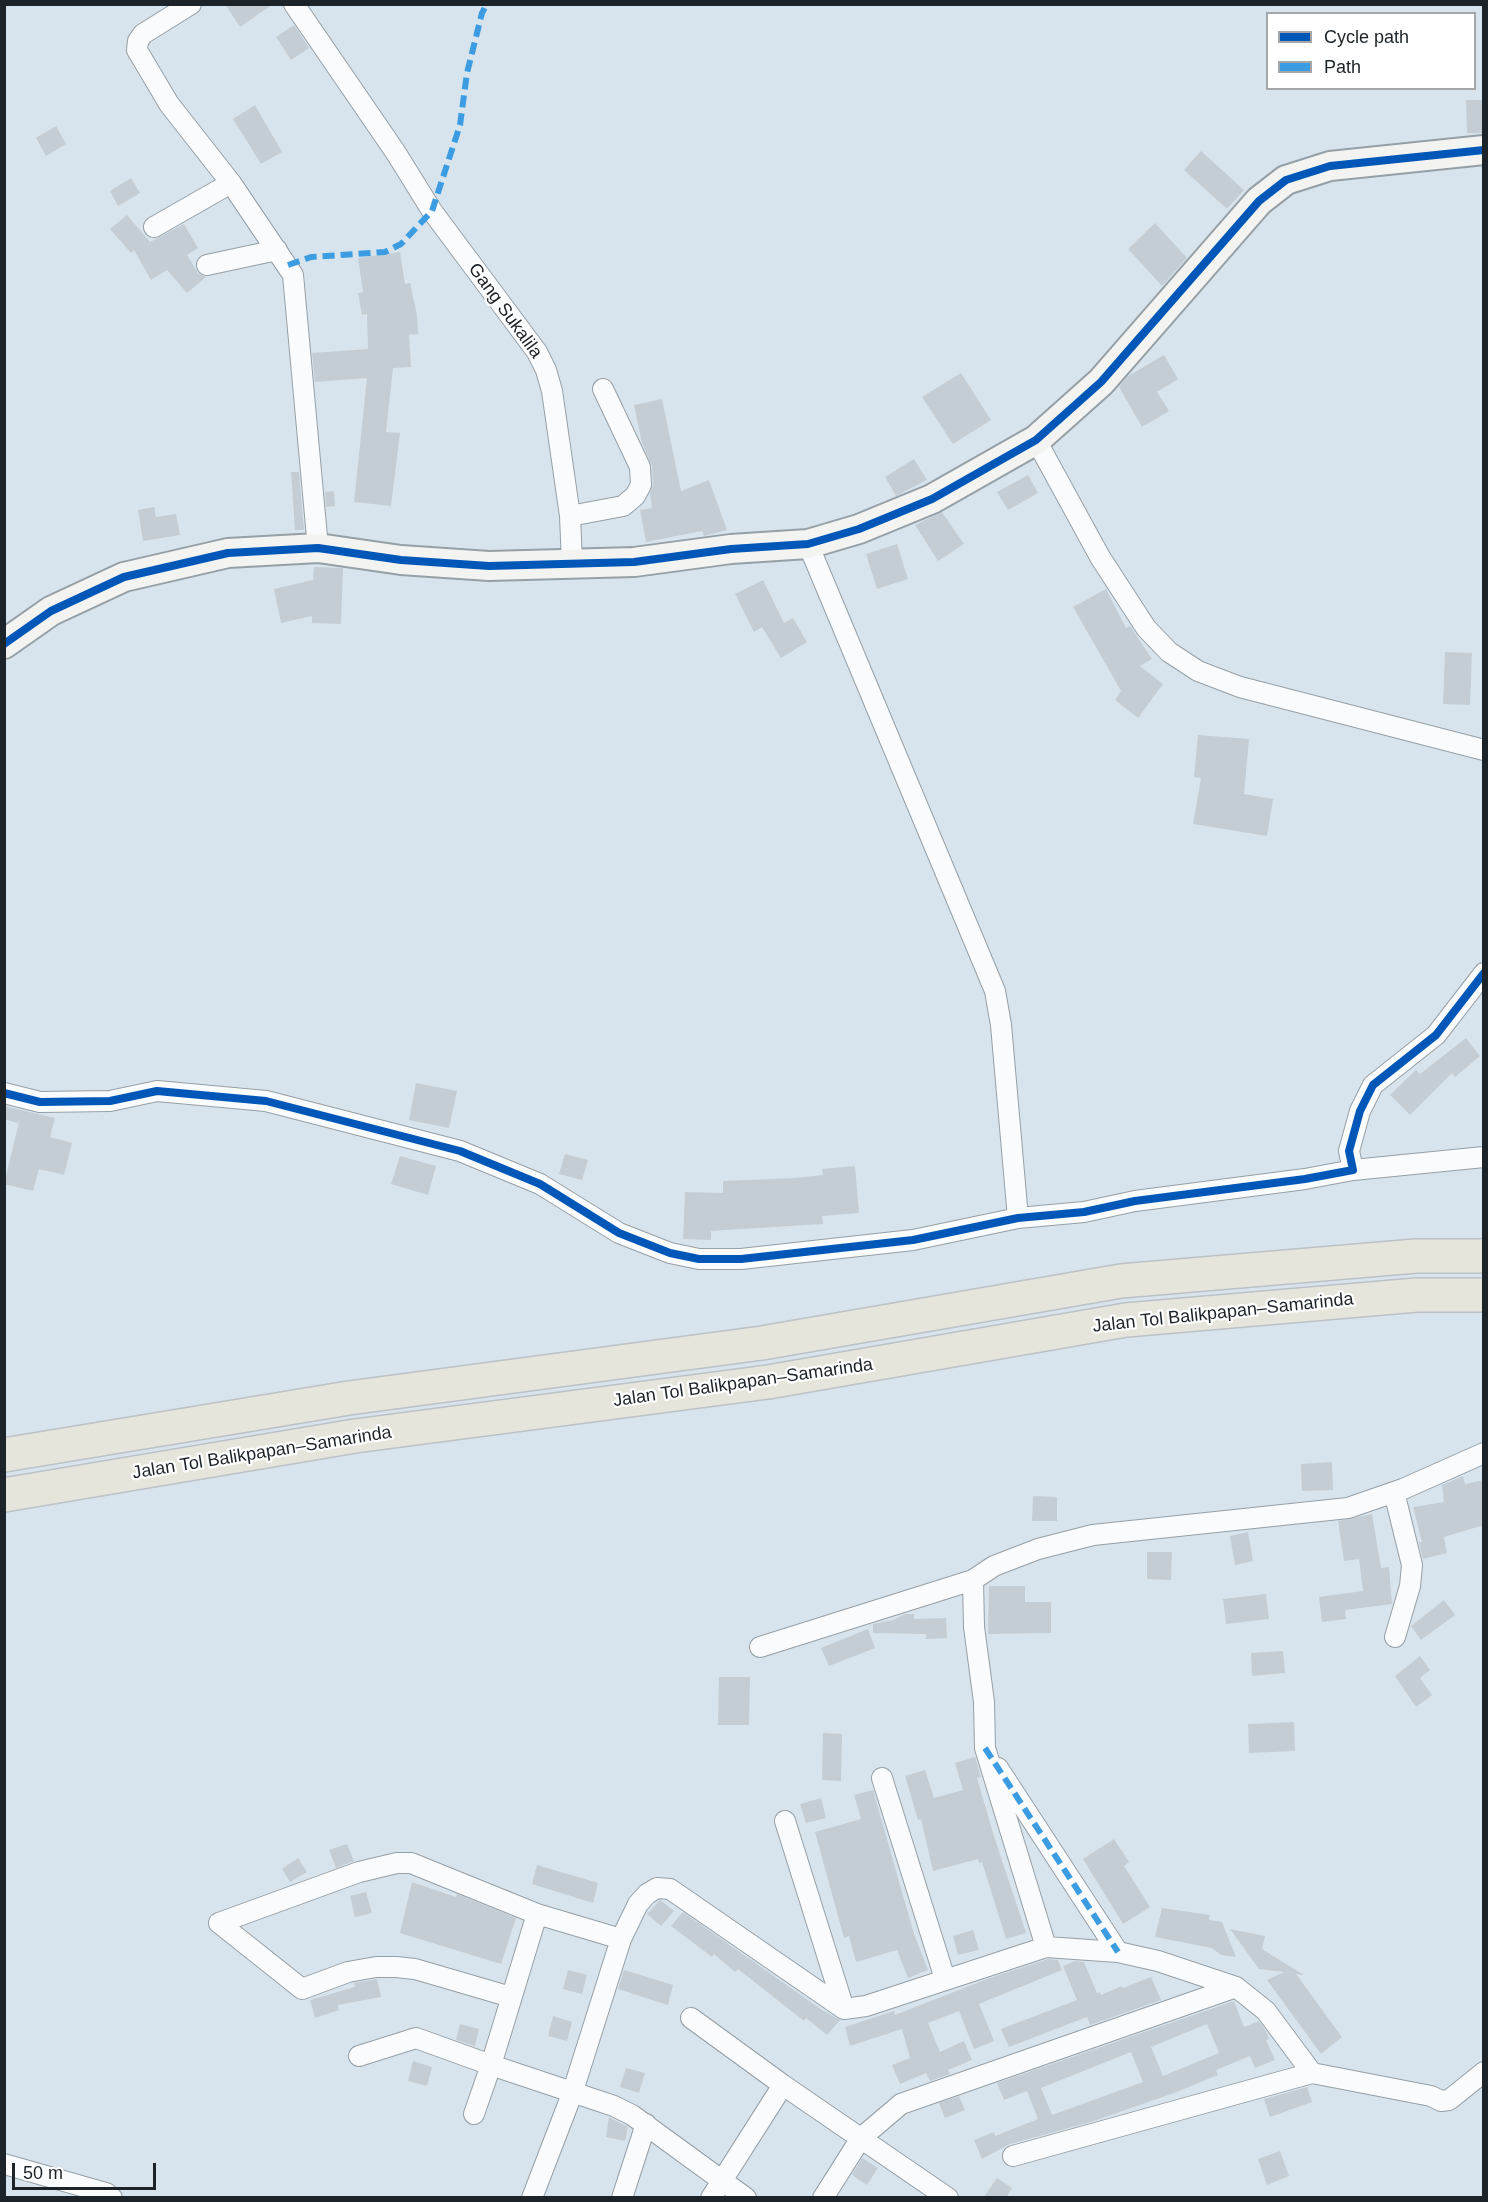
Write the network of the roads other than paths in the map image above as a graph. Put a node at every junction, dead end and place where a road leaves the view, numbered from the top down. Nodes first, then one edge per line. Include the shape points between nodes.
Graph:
1 (191, 4) edge
2 (294, 4) edge
3 (1484, 150) edge
4 (231, 183) junction
5 (154, 227) dead end
6 (277, 250) junction
7 (207, 266) dead end
8 (603, 390) dead end
9 (1036, 440) junction
10 (570, 516) junction
11 (808, 544) junction
12 (318, 548) junction
13 (572, 563) junction
14 (4, 644) edge
15 (1484, 750) edge
16 (1484, 974) edge
17 (4, 1094) edge
18 (1484, 1157) edge
19 (1353, 1170) junction
20 (1018, 1218) junction
21 (1484, 1256) edge
22 (1484, 1295) edge
23 (1484, 1453) edge
24 (4, 1455) edge
25 (1394, 1492) junction
26 (4, 1495) edge
27 (973, 1580) junction
28 (1395, 1637) dead end
29 (760, 1647) dead end
30 (985, 1748) junction
31 (882, 1778) dead end
32 (785, 1821) dead end
33 (537, 1914) junction
34 (621, 1940) junction
35 (1046, 1947) junction
36 (1118, 1952) junction
37 (945, 1979) junction
38 (1236, 1987) junction
39 (511, 1997) junction
40 (844, 2009) junction
41 (692, 2018) dead end
42 (359, 2056) dead end
43 (491, 2065) junction
44 (1484, 2072) edge
45 (1312, 2073) junction
46 (783, 2085) junction
47 (572, 2094) junction
48 (474, 2114) dead end
49 (646, 2124) junction
50 (861, 2138) junction
51 (1013, 2156) dead end
52 (4, 2164) edge
53 (722, 2181) junction
54 (927, 2192) edge
55 (112, 2198) edge
56 (532, 2198) edge
57 (622, 2198) edge
58 (711, 2198) edge
59 (746, 2198) edge
60 (823, 2198) edge
61 (948, 2198) edge

1 - 4 street via 143,34 136,44 137,50 170,104
2 - 10 street, Gang Sukalila via 432,212 546,369
3 - 9 street via 1330,166 1286,180 1259,201 1101,382
4 - 5 street
4 - 6 street
6 - 7 street
6 - 12 street via 296,283
8 - 10 street via 640,467 641,485 623,506
9 - 11 street via 932,499 859,529
9 - 15 street via 1100,557 1146,628 1169,652 1198,671 1240,687
10 - 13 street, Gang Sukalila
11 - 13 street via 634,562
11 - 20 street via 995,991
12 - 13 street via 400,560 478,565
12 - 14 street via 228,554 124,578 51,611
16 - 19 street via 1436,1035 1373,1085 1360,1111 1349,1151
17 - 20 street via 40,1102 110,1101 157,1090 276,1103 460,1151 540,1184 619,1233 699,1259 741,1259 913,1240
18 - 19 street
19 - 20 street via 1135,1201 1084,1212
21 - 24 highway, Jalan Tol Balikpapan–Samarinda via 1416,1256 1122,1281 762,1342 349,1398
22 - 26 highway, Jalan Tol Balikpapan–Samarinda via 1417,1295 1126,1320 768,1382 355,1436
23 - 25 street
25 - 27 street via 1348,1508 1093,1535 1038,1549 994,1566
25 - 28 street via 1412,1565
27 - 29 street
27 - 30 street
30 - 35 street
30 - 36 street
31 - 37 street
32 - 40 street
33 - 34 street
33 - 39 street
33 - 39 street via 411,1863 397,1863 359,1872 219,1923 302,1989 348,1972 396,1967
34 - 40 street via 647,1893 657,1888 670,1889
34 - 47 street
35 - 36 street
35 - 37 street
36 - 38 street via 1158,1960
37 - 40 street via 866,2006
38 - 45 street via 1266,2011
38 - 50 street via 921,2096 888,2112
39 - 43 street
41 - 46 street
42 - 43 street via 416,2038
43 - 47 street
43 - 48 street
44 - 45 street via 1449,2100 1441,2101
45 - 51 street
46 - 50 street
46 - 53 street
47 - 49 street via 614,2106
47 - 56 street
49 - 53 street
49 - 57 street
50 - 54 street
50 - 60 street
52 - 55 street
53 - 58 street
53 - 59 street
54 - 61 street

